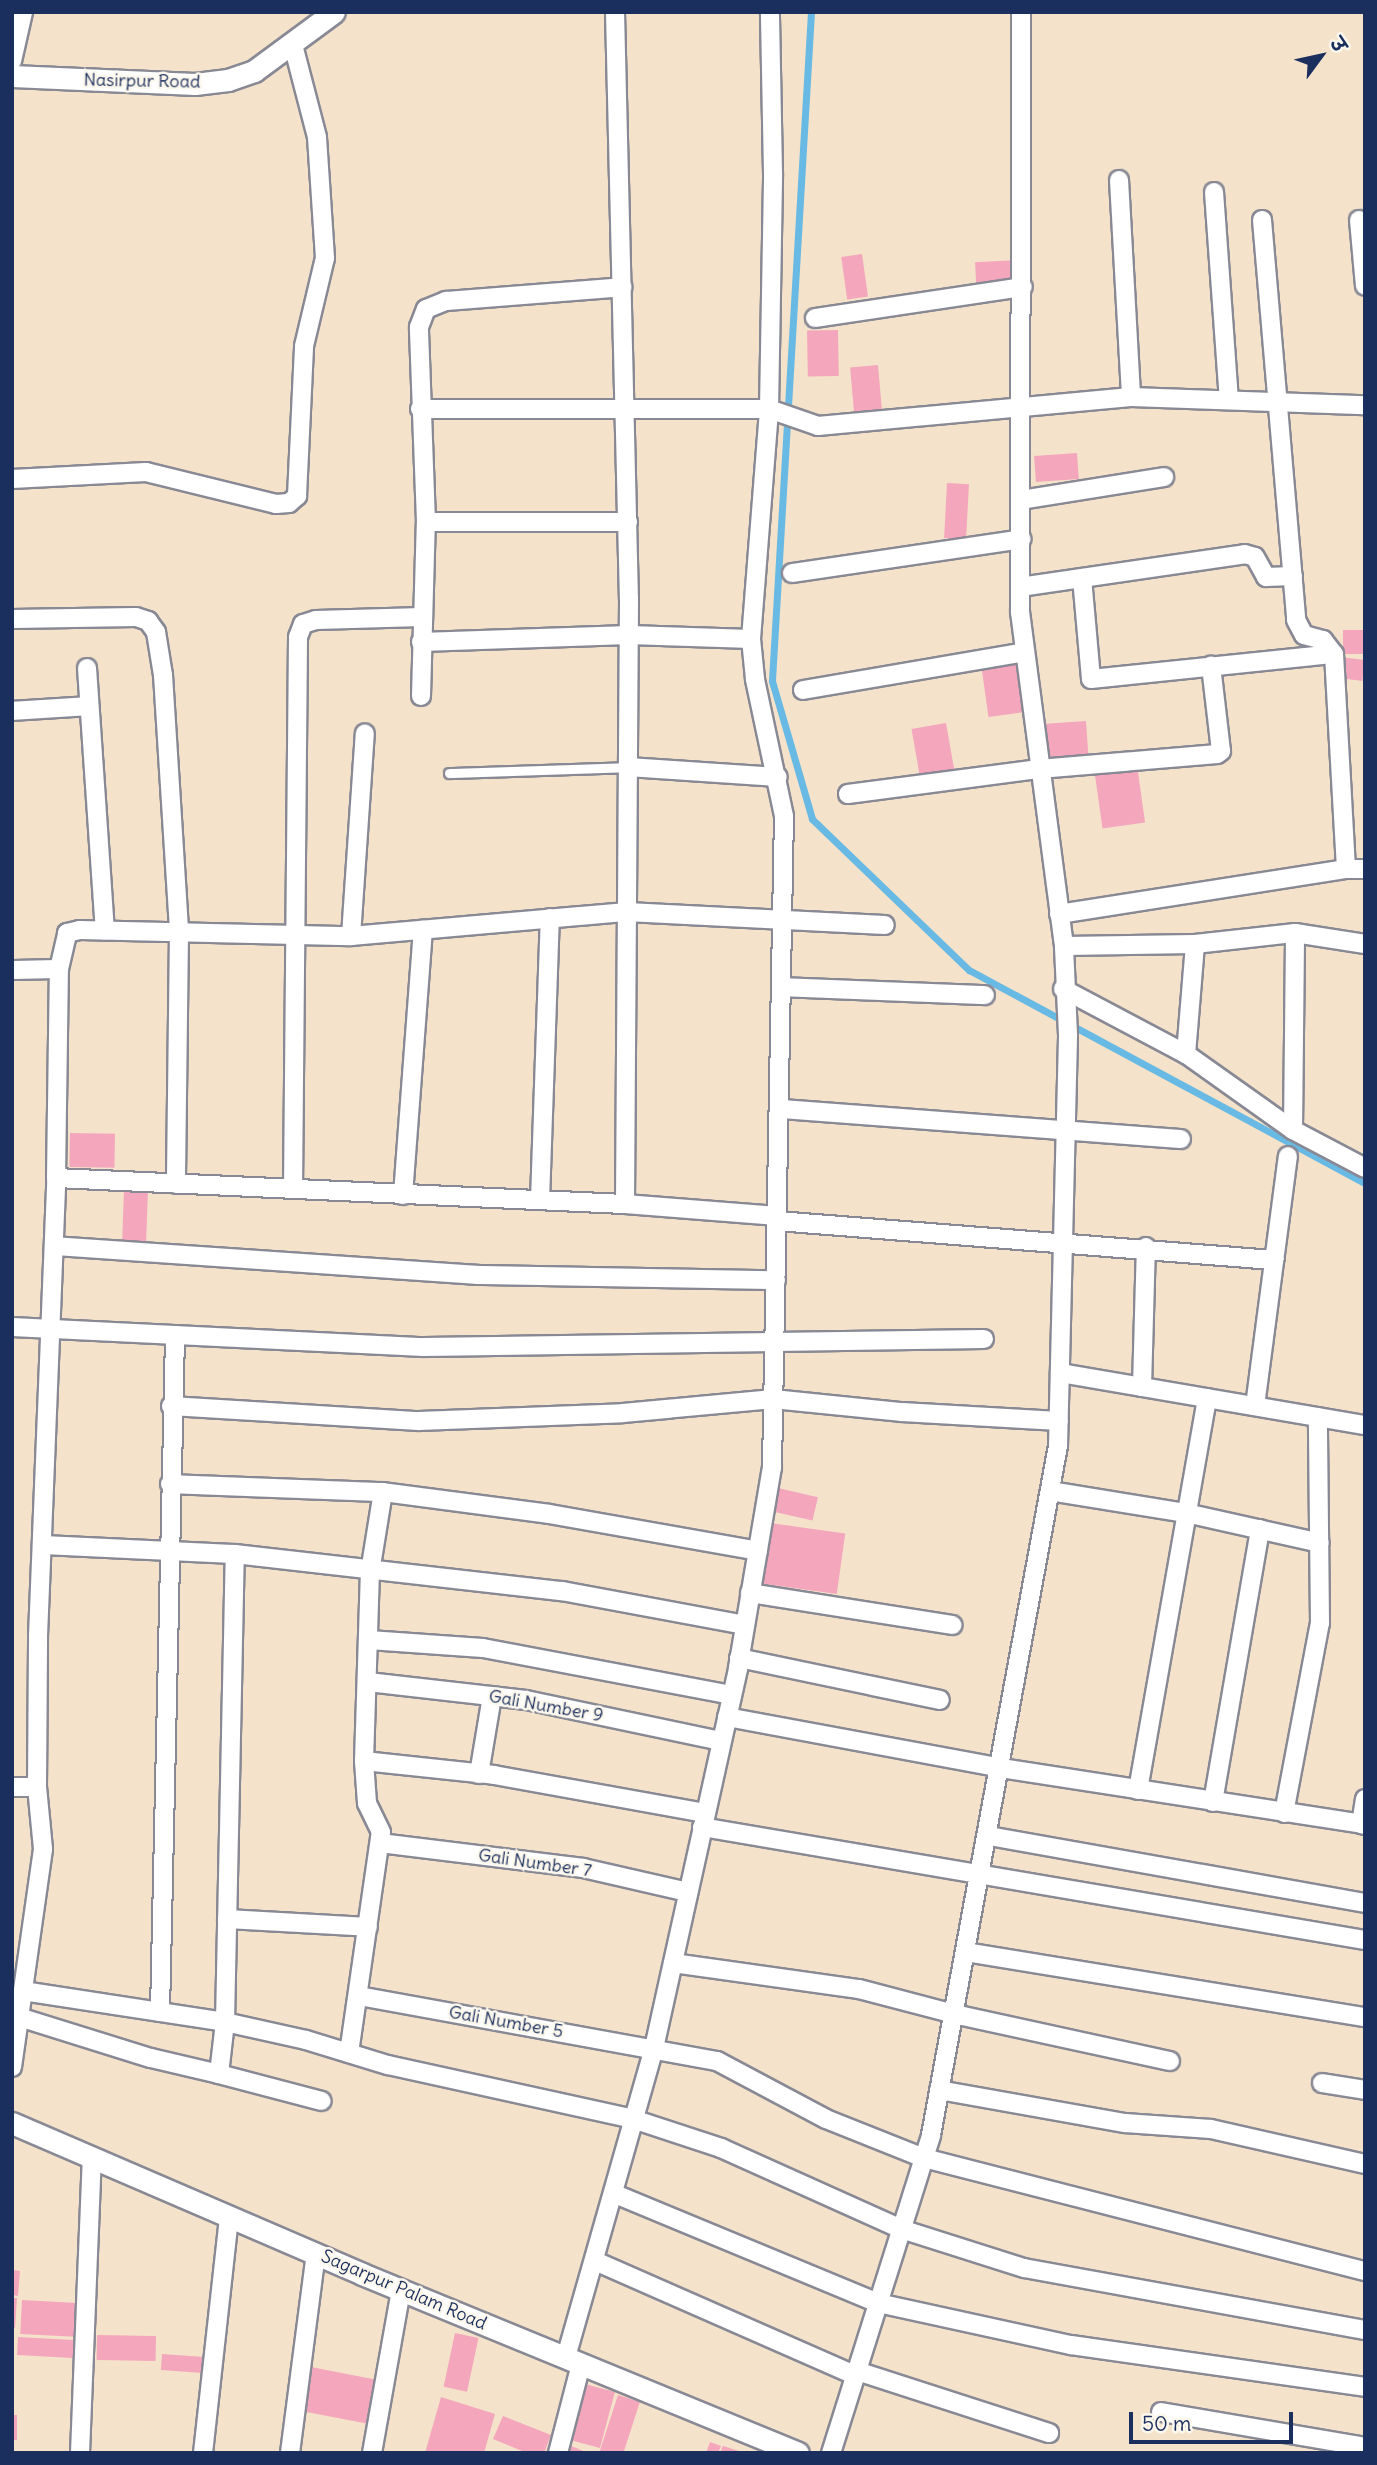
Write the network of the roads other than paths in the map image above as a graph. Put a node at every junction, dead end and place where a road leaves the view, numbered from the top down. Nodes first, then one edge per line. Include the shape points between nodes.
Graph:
1 (23, 12) edge
2 (334, 12) edge
3 (615, 12) edge
4 (770, 12) edge
5 (1021, 12) edge
6 (293, 45) junction
7 (12, 61) edge
8 (12, 76) edge
9 (1119, 180) dead end
10 (1214, 192) dead end
11 (1262, 219) dead end
12 (1359, 220) dead end
13 (1365, 286) edge
14 (622, 287) junction
15 (1023, 287) junction
16 (815, 318) dead end
17 (1131, 397) junction
18 (1229, 399) junction
19 (1280, 400) junction
20 (1023, 404) junction
21 (1365, 405) edge
22 (625, 406) junction
23 (420, 409) junction
24 (776, 410) junction
25 (1164, 477) dead end
26 (12, 479) edge
27 (1021, 500) junction
28 (426, 522) junction
29 (628, 522) junction
30 (1021, 539) junction
31 (792, 573) dead end
32 (1293, 576) junction
33 (1082, 578) junction
34 (1020, 587) junction
35 (422, 617) junction
36 (12, 619) edge
37 (629, 635) junction
38 (751, 639) junction
39 (421, 642) junction
40 (1025, 652) junction
41 (1334, 654) junction
42 (1211, 666) junction
43 (87, 668) dead end
44 (803, 690) dead end
45 (421, 696) dead end
46 (89, 706) junction
47 (12, 711) edge
48 (365, 733) dead end
49 (628, 767) junction
50 (1039, 769) junction
51 (449, 773) dead end
52 (778, 777) junction
53 (848, 794) dead end
54 (1346, 869) junction
55 (1365, 869) edge
56 (627, 912) junction
57 (1059, 914) junction
58 (550, 918) junction
59 (783, 922) junction
60 (884, 925) dead end
61 (105, 930) junction
62 (423, 930) junction
63 (179, 932) junction
64 (1295, 933) junction
65 (294, 934) junction
66 (351, 936) junction
67 (1195, 944) junction
68 (1365, 944) edge
69 (1064, 946) junction
70 (59, 969) junction
71 (12, 970) edge
72 (782, 987) junction
73 (985, 995) dead end
74 (1065, 996) junction
75 (1186, 1054) junction
76 (781, 1109) junction
77 (1065, 1129) junction
78 (1293, 1130) junction
79 (1181, 1139) dead end
80 (1288, 1156) dead end
81 (1365, 1168) edge
82 (56, 1178) junction
83 (176, 1184) junction
84 (293, 1189) junction
85 (403, 1195) junction
86 (540, 1200) junction
87 (625, 1204) junction
88 (777, 1221) junction
89 (1063, 1240) junction
90 (54, 1246) junction
91 (1146, 1247) junction
92 (1274, 1260) junction
93 (776, 1280) junction
94 (12, 1327) edge
95 (49, 1329) junction
96 (175, 1335) junction
97 (775, 1339) junction
98 (984, 1339) dead end
99 (1060, 1373) junction
100 (1142, 1387) junction
101 (1207, 1398) junction
102 (773, 1399) junction
103 (171, 1406) junction
104 (1255, 1406) junction
105 (1318, 1417) junction
106 (1059, 1421) junction
107 (1365, 1425) edge
108 (170, 1484) junction
109 (1050, 1491) junction
110 (383, 1492) junction
111 (1186, 1513) junction
112 (1260, 1529) junction
113 (1320, 1543) junction
114 (42, 1545) junction
115 (758, 1551) junction
116 (170, 1554) junction
117 (234, 1554) junction
118 (370, 1568) junction
119 (750, 1592) junction
120 (745, 1625) junction
121 (952, 1625) dead end
122 (369, 1640) junction
123 (739, 1658) junction
124 (368, 1682) junction
125 (732, 1695) junction
126 (492, 1696) junction
127 (940, 1700) dead end
128 (727, 1717) junction
129 (722, 1741) junction
130 (364, 1761) junction
131 (1001, 1768) junction
132 (478, 1774) junction
133 (12, 1787) edge
134 (37, 1787) junction
135 (1138, 1790) junction
136 (1365, 1799) edge
137 (1213, 1802) junction
138 (1284, 1813) junction
139 (704, 1820) junction
140 (1363, 1825) edge
141 (989, 1836) junction
142 (380, 1843) junction
143 (980, 1875) junction
144 (688, 1892) junction
145 (1365, 1903) edge
146 (227, 1919) junction
147 (368, 1927) junction
148 (1365, 1940) edge
149 (966, 1952) junction
150 (673, 1963) junction
151 (23, 1991) junction
152 (359, 1996) junction
153 (160, 2012) junction
154 (954, 2014) junction
155 (19, 2017) junction
156 (1365, 2017) edge
157 (225, 2022) junction
158 (654, 2048) junction
159 (349, 2053) junction
160 (1170, 2061) dead end
161 (12, 2067) edge
162 (219, 2074) junction
163 (1322, 2083) dead end
164 (939, 2090) junction
165 (1365, 2090) edge
166 (322, 2101) dead end
167 (633, 2119) junction
168 (12, 2123) edge
169 (92, 2157) junction
170 (924, 2158) junction
171 (1365, 2164) edge
172 (615, 2194) junction
173 (229, 2216) junction
174 (901, 2229) junction
175 (316, 2254) junction
176 (595, 2261) junction
177 (1365, 2272) edge
178 (401, 2290) junction
179 (878, 2303) junction
180 (1365, 2330) edge
181 (574, 2361) junction
182 (856, 2373) junction
183 (1365, 2387) edge
184 (1161, 2412) dead end
185 (1049, 2433) dead end
186 (1365, 2447) edge
187 (80, 2453) edge
188 (203, 2453) edge
189 (289, 2453) edge
190 (372, 2453) edge
191 (558, 2453) edge
192 (798, 2453) edge
193 (831, 2453) edge

1 - 7 street
2 - 6 street, Nasirpur Road
3 - 14 street
4 - 24 street
5 - 15 street
6 - 8 street, Nasirpur Road via 254,71 195,84
6 - 26 street via 317,137 325,258 304,346 297,496 289,503 276,504 146,472
9 - 17 street
10 - 18 street
11 - 19 street
12 - 13 street
14 - 22 street
14 - 23 street via 446,301 426,309 419,327
15 - 16 street
15 - 20 street
17 - 18 street
17 - 20 street
18 - 19 street
19 - 21 street
19 - 32 street
20 - 24 street via 808,424
20 - 27 street
22 - 23 street
22 - 24 street
22 - 29 street
23 - 28 street
24 - 38 street
25 - 27 street
27 - 30 street
28 - 29 street
28 - 35 street
29 - 37 street
30 - 31 street
30 - 34 street
32 - 33 street via 1266,577 1255,557 1245,554
32 - 41 street via 1298,629 1323,640
33 - 34 street
33 - 42 street via 1091,679
34 - 40 street
35 - 39 street
35 - 65 street via 303,624 298,637
36 - 63 street via 136,617 148,621 156,632 163,675
37 - 38 street
37 - 39 street
37 - 49 street
38 - 52 street via 755,680
39 - 45 street
40 - 44 street
40 - 50 street
41 - 42 street
41 - 54 street
42 - 50 street via 1221,751 1217,754
43 - 46 street
46 - 47 street
46 - 61 street
48 - 66 street
49 - 51 lane
49 - 52 street
49 - 56 street
50 - 53 street
50 - 57 street
52 - 59 street via 784,816
54 - 55 street
54 - 57 street
56 - 58 street
56 - 59 street
56 - 87 street
57 - 69 street
58 - 62 street
58 - 86 street
59 - 60 street
59 - 72 street
61 - 63 street
61 - 70 street via 67,933
62 - 66 street
62 - 85 street
63 - 65 street
63 - 83 street
64 - 67 street
64 - 68 street
64 - 78 street
65 - 66 street
65 - 84 street
67 - 69 street
67 - 75 street
69 - 74 street
70 - 71 street
70 - 82 street
72 - 73 street
72 - 76 street
74 - 75 street
74 - 77 street
75 - 78 street
76 - 77 street
76 - 88 street
77 - 79 street
77 - 89 street
78 - 81 street
80 - 92 street
82 - 83 street
82 - 90 street
83 - 84 street
84 - 85 street
85 - 86 street
86 - 87 street
87 - 88 street via 778,1216
88 - 89 street
88 - 93 street
89 - 91 street
89 - 99 street
90 - 93 street via 477,1275
90 - 95 street
91 - 92 street
91 - 100 street
92 - 104 street
93 - 97 street
94 - 95 street
95 - 96 street
95 - 114 street
96 - 97 street via 424,1347
96 - 103 street
97 - 98 street
97 - 102 street
99 - 100 street
99 - 106 street
100 - 101 street
101 - 104 street
101 - 111 street
102 - 103 street via 623,1413 419,1421
102 - 106 street
102 - 115 street via 772,1468
103 - 108 street
104 - 105 street
105 - 107 street
105 - 113 street
106 - 109 street
108 - 110 street
108 - 116 street
109 - 111 street
109 - 131 street
110 - 115 street via 549,1514
110 - 118 street
111 - 112 street
111 - 135 street
112 - 113 street
112 - 137 street
113 - 138 street via 1320,1623
114 - 116 street
114 - 134 street
115 - 119 street
116 - 117 street
116 - 153 street
117 - 118 street
117 - 146 street
118 - 120 street via 562,1591
118 - 122 street
119 - 120 street
119 - 121 street
120 - 123 street
122 - 124 street
122 - 125 street via 483,1648
123 - 125 street
123 - 127 street
124 - 126 street, Gali Number 9
124 - 130 street
125 - 128 street
126 - 129 street, Gali Number 9
126 - 132 street
128 - 129 street
128 - 131 street
129 - 139 street
130 - 132 street
130 - 142 street via 367,1803 379,1823
131 - 135 street
131 - 141 street
132 - 139 street
133 - 134 street
134 - 151 street via 43,1849
135 - 137 street
136 - 140 street
137 - 138 street
138 - 140 street
139 - 143 street
139 - 144 street
141 - 143 street
141 - 145 street
142 - 144 street, Gali Number 7 via 583,1868
142 - 147 street
143 - 148 street
143 - 149 street
144 - 150 street
146 - 147 street
146 - 157 street
147 - 152 street
149 - 154 street
149 - 156 street
150 - 154 street via 859,1989
150 - 158 street
151 - 153 street
151 - 155 street
152 - 158 street, Gali Number 5
152 - 159 street
153 - 157 street
154 - 160 street
154 - 164 street
155 - 161 street
155 - 162 street
157 - 159 street
157 - 162 street
158 - 167 street
158 - 170 street, Gali Number 5 via 717,2061 826,2119
159 - 167 street
162 - 166 street
163 - 165 street
164 - 170 street
164 - 171 street via 1125,2123 1211,2129
167 - 172 street
167 - 174 street via 721,2148
168 - 169 street, Sagarpur Palam Road
169 - 173 street, Sagarpur Palam Road
169 - 187 street
170 - 174 street
170 - 177 street, Gali Number 5
172 - 176 street
172 - 179 street
173 - 175 street, Sagarpur Palam Road
173 - 188 street
174 - 179 street
174 - 180 street via 1024,2268
175 - 178 street, Sagarpur Palam Road
175 - 189 street
176 - 181 street
176 - 182 street
178 - 181 street, Sagarpur Palam Road
178 - 190 street
179 - 182 street
179 - 183 street via 1071,2345
181 - 191 street
181 - 192 street, Sagarpur Palam Road
182 - 185 street
182 - 193 street
184 - 186 street

